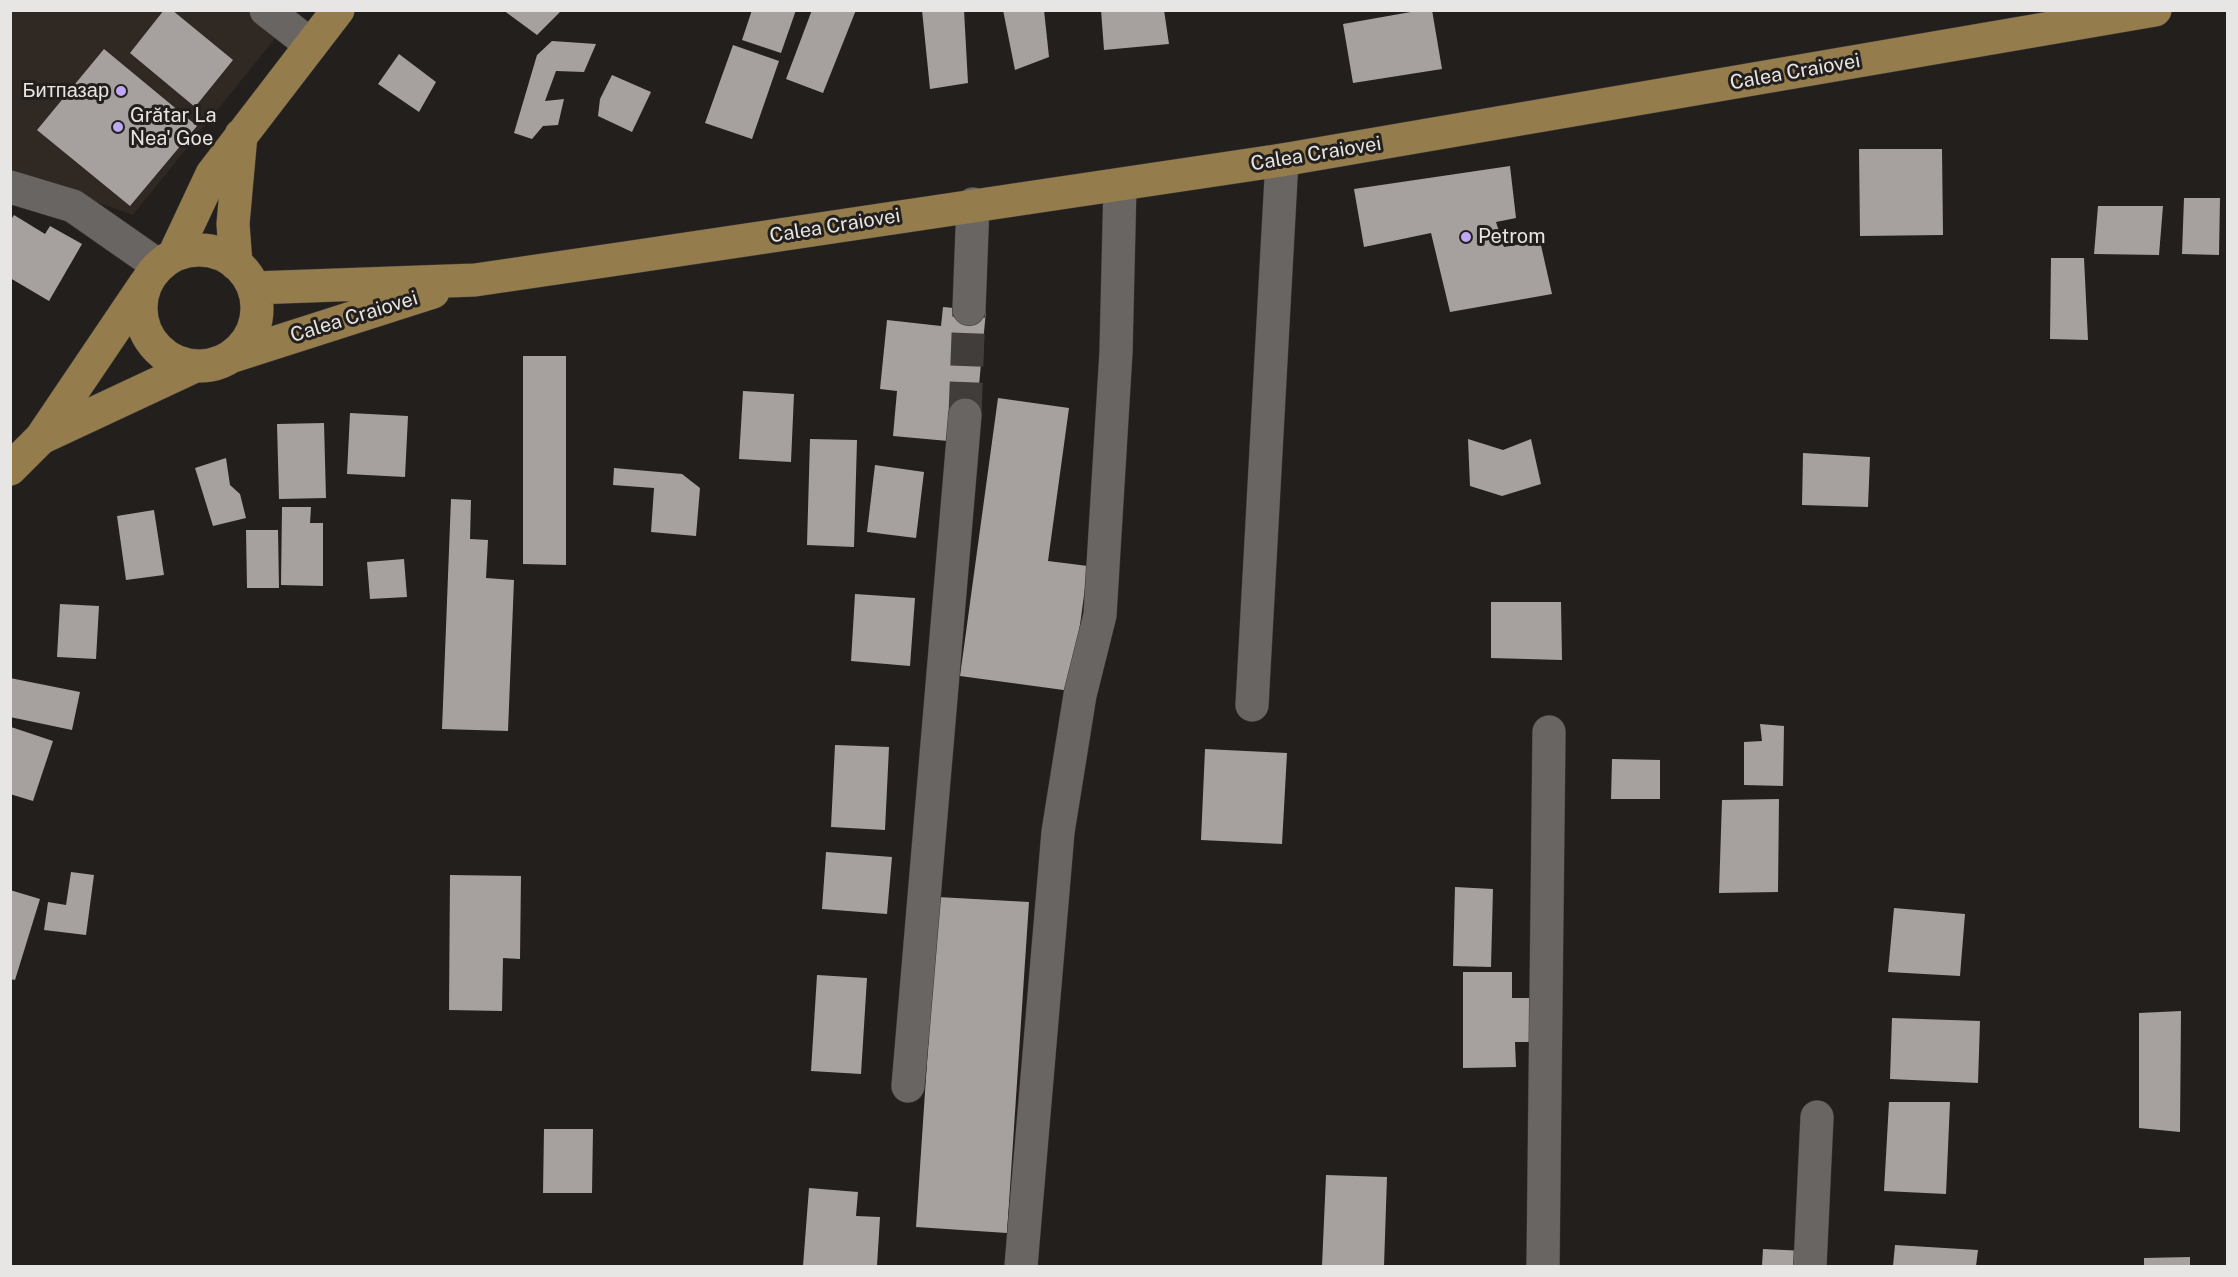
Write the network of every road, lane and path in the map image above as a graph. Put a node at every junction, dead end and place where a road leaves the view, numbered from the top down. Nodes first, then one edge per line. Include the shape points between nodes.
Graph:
1 (266, 10) edge
2 (338, 10) edge
3 (2155, 10) edge
4 (311, 45) junction
5 (241, 134) junction
6 (1282, 160) junction
7 (1120, 185) junction
8 (10, 187) edge
9 (973, 204) junction
10 (161, 266) junction
11 (245, 276) junction
12 (474, 280) junction
13 (969, 309) tunnel mouth
14 (233, 356) junction
15 (195, 366) junction
16 (965, 415) tunnel mouth
17 (41, 438) junction
18 (10, 469) edge
19 (1251, 705) dead end
20 (1549, 732) dead end
21 (908, 1086) dead end
22 (1817, 1117) dead end
23 (1021, 1266) edge
24 (1543, 1266) edge
25 (1810, 1266) edge

1 - 4 street
2 - 4 main road
3 - 6 main road, Calea Craiovei
4 - 5 main road
5 - 10 main road via 212,174
5 - 11 main road via 233,224
6 - 7 main road, Calea Craiovei
6 - 19 street
7 - 9 main road, Calea Craiovei
7 - 23 street via 1116,352 1100,615 1080,695 1058,832
8 - 10 street via 73,206
9 - 12 main road, Calea Craiovei
9 - 13 street
10 - 11 main road via 196,250 218,253
10 - 15 main road via 143,294 142,315 147,334 159,350 176,362
10 - 17 main road
11 - 12 main road, Calea Craiovei
11 - 14 main road via 257,306 255,325 247,342
12 - 14 main road, Calea Craiovei
14 - 15 main road via 216,364
15 - 17 main road
16 - 21 street
17 - 18 main road
20 - 24 street
22 - 25 street

